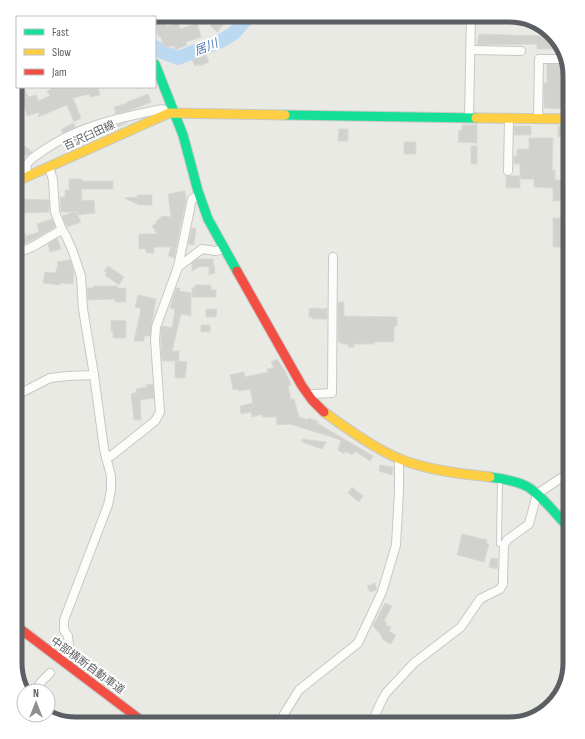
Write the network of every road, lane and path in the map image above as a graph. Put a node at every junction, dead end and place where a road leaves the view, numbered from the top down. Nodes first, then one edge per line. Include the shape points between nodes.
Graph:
1 (471, 22) edge
2 (470, 50) junction
3 (521, 51) dead end
4 (560, 59) edge
5 (156, 67) edge
6 (170, 113) junction
7 (469, 118) junction
8 (509, 118) junction
9 (538, 119) junction
10 (563, 119) edge
11 (49, 167) junction
12 (508, 172) dead end
13 (27, 177) junction
14 (22, 179) edge
15 (199, 195) junction
16 (62, 230) junction
17 (224, 249) junction
18 (22, 252) edge
19 (333, 257) dead end
20 (178, 267) junction
21 (94, 375) junction
22 (22, 392) edge
23 (308, 395) junction
24 (106, 458) junction
25 (400, 459) junction
26 (563, 477) edge
27 (500, 478) junction
28 (537, 494) junction
29 (563, 522) edge
30 (504, 545) junction
31 (22, 631) edge
32 (22, 641) edge
33 (34, 650) dead end
34 (66, 653) dead end
35 (53, 669) dead end
36 (40, 683) edge
37 (137, 717) edge
38 (284, 717) edge
39 (374, 717) edge

1 - 2 street
2 - 3 street
2 - 7 street
4 - 9 street via 540,59
5 - 6 main road
6 - 7 main road
6 - 11 main road, 百沢臼田線
6 - 13 street via 162,109 81,130 31,160 27,165
6 - 15 main road via 186,145
7 - 8 main road
8 - 9 main road
8 - 12 street
9 - 10 main road
11 - 13 main road, 百沢臼田線
11 - 16 street via 53,180 55,212
13 - 14 main road, 百沢臼田線
15 - 17 main road
15 - 20 street via 192,199
16 - 18 street
16 - 21 street via 81,276 83,309
17 - 20 street via 202,249
17 - 23 main road
19 - 23 street via 332,393
20 - 24 street via 155,332 160,412 155,421 112,456
21 - 22 street via 50,378
21 - 24 street
23 - 25 main road via 336,421
24 - 34 street via 111,476 108,505 64,620 69,646
25 - 27 main road via 439,471
25 - 38 street via 396,545 382,592 358,643 299,690
26 - 28 street
27 - 28 main road via 526,486
27 - 30 lane via 499,544
28 - 29 main road
28 - 30 street via 530,524 507,540
30 - 39 street via 503,584 500,589 480,599 460,627 414,663 386,693
31 - 37 main road, 中部横断自動車道
32 - 33 main road, 中部横断自動車道
35 - 36 street

